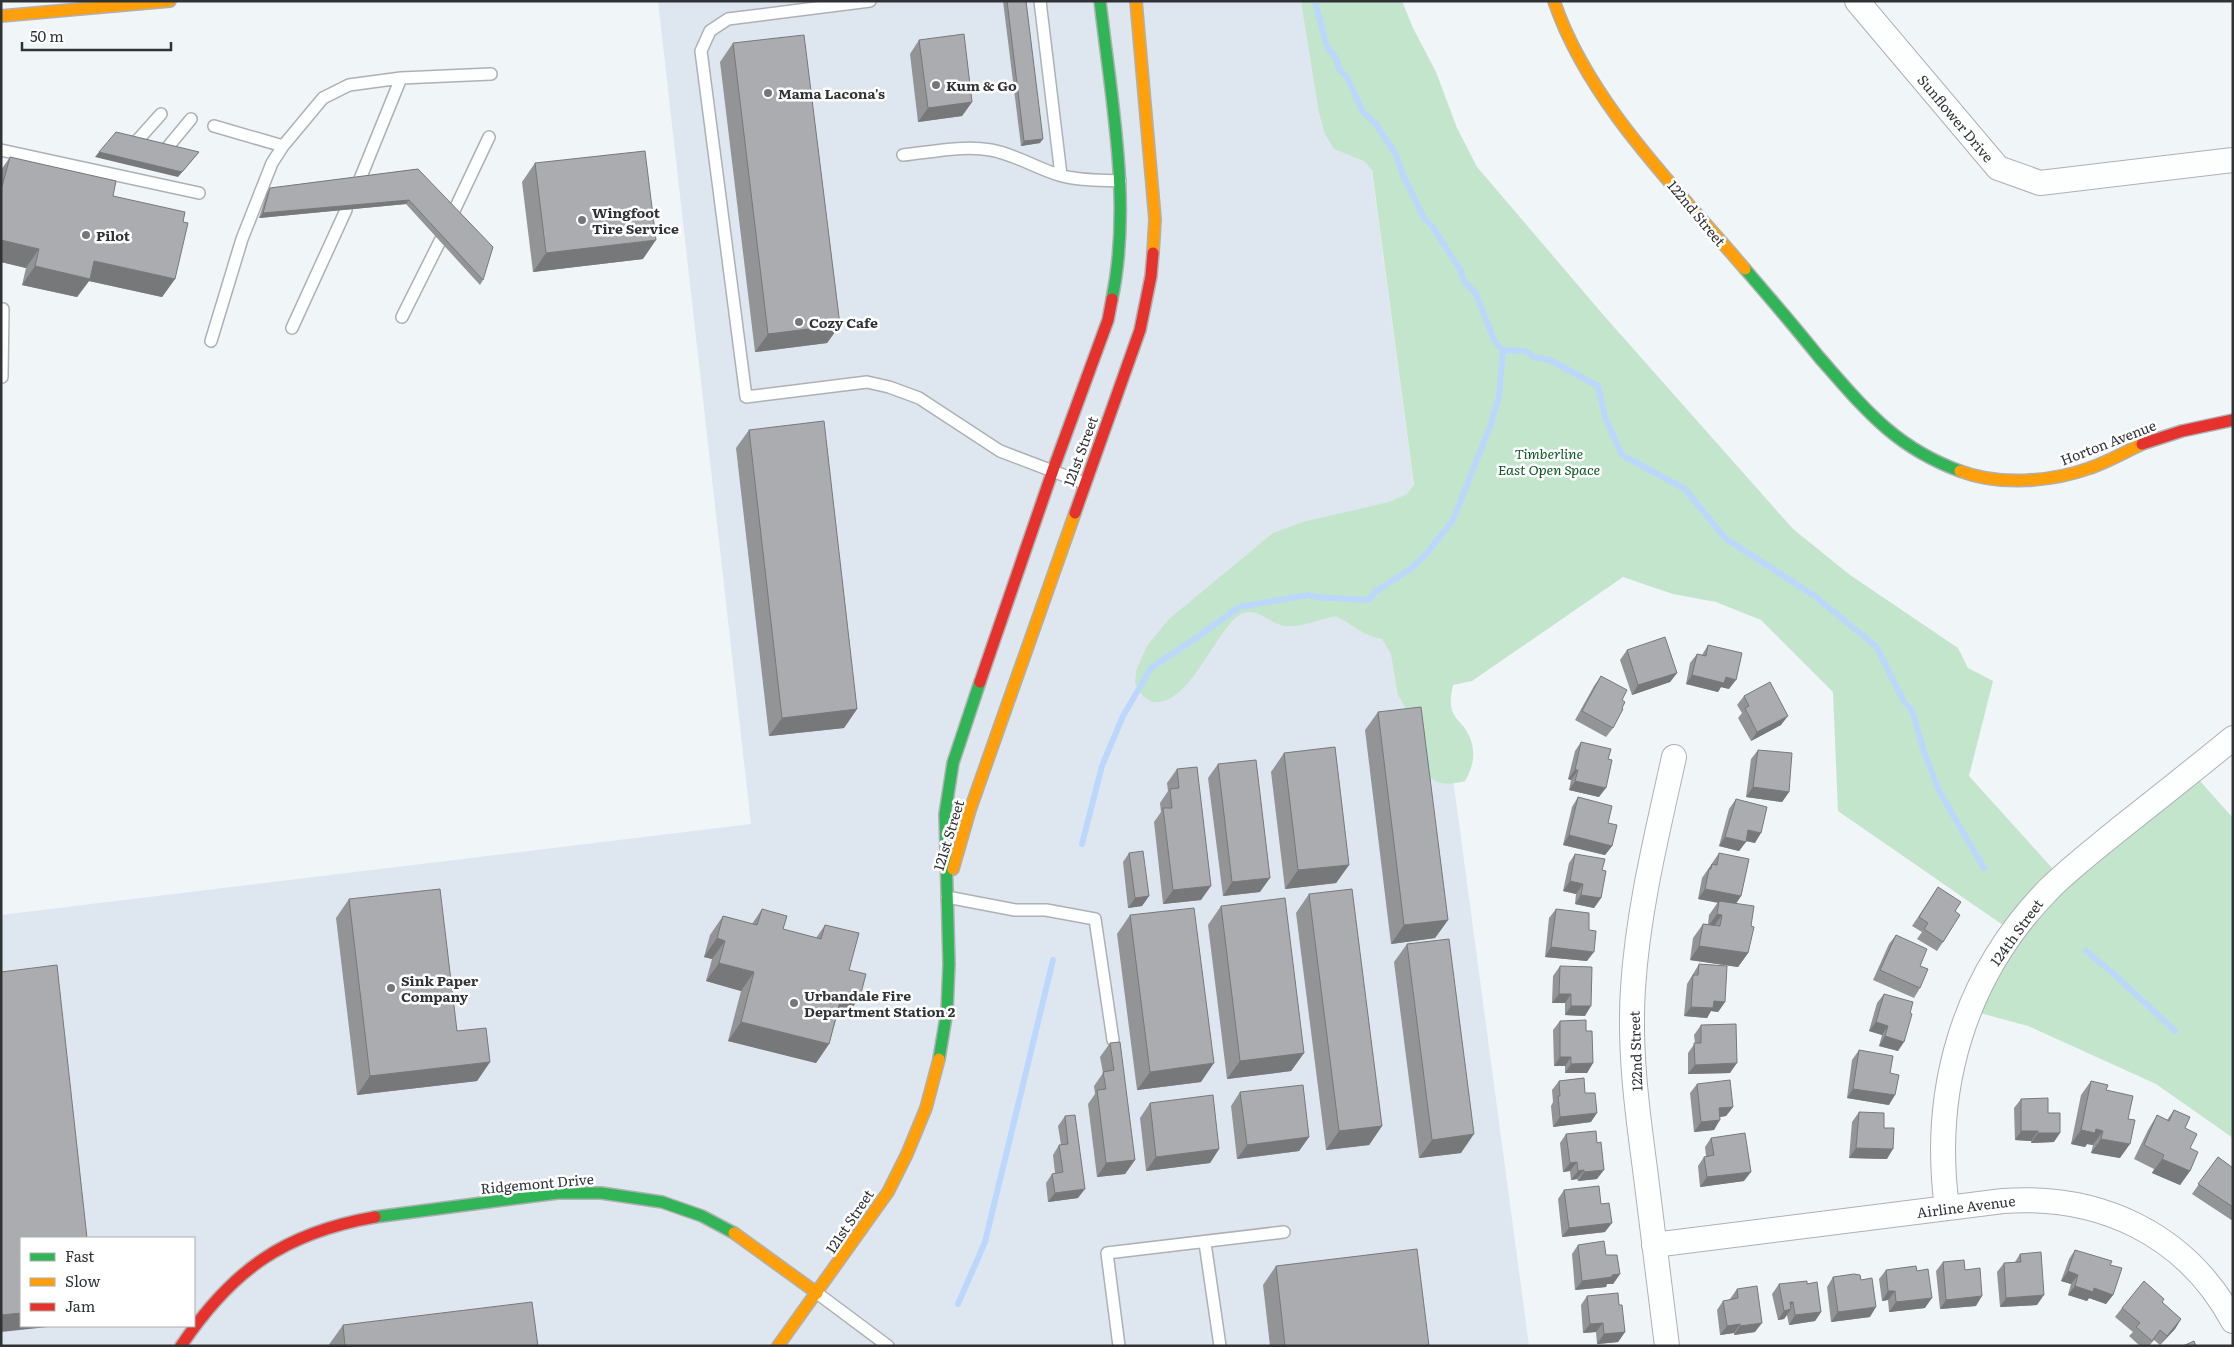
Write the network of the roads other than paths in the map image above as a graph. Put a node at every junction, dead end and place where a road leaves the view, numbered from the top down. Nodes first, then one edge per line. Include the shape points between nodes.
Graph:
1 (170, 1) edge
2 (870, 1) edge
3 (1040, 1) edge
4 (1100, 1) edge
5 (1136, 1) edge
6 (1554, 1) edge
7 (1857, 1) edge
8 (1, 16) edge
9 (491, 74) dead end
10 (400, 78) junction
11 (161, 114) dead end
12 (191, 119) dead end
13 (214, 126) dead end
14 (489, 137) dead end
15 (136, 142) edge
16 (283, 146) junction
17 (167, 148) edge
18 (1, 150) edge
19 (903, 155) dead end
20 (2233, 160) edge
21 (118, 162) edge
22 (150, 169) edge
23 (108, 174) junction
24 (1061, 175) junction
25 (360, 179) edge
26 (140, 180) junction
27 (1120, 181) junction
28 (199, 193) dead end
29 (346, 210) edge
30 (453, 213) edge
31 (440, 241) edge
32 (3, 309) dead end
33 (402, 317) dead end
34 (292, 328) dead end
35 (211, 341) dead end
36 (2, 377) edge
37 (1864, 409) joint
38 (2233, 420) edge
39 (1053, 470) junction
40 (1084, 483) junction
41 (2233, 738) edge
42 (1674, 758) dead end
43 (946, 896) junction
44 (1113, 1040) dead end
45 (1947, 1208) junction
46 (1284, 1232) dead end
47 (1205, 1243) junction
48 (1654, 1245) junction
49 (817, 1292) junction
50 (2233, 1321) edge
51 (195, 1325) edge
52 (193, 1327) edge
53 (181, 1346) edge
54 (778, 1346) edge
55 (888, 1346) edge
56 (1119, 1346) edge
57 (1220, 1346) edge
58 (1667, 1346) edge

1 - 8 street
2 - 39 lane via 728,19 710,31 701,51 746,397 867,382 889,387 920,398 1000,451
3 - 24 lane
4 - 27 street, 121st Street
5 - 40 street, 121st Street via 1155,219 1151,276 1140,330
6 - 37 street, 122nd Street via 1592,82 1629,133
7 - 20 street, Sunflower Drive via 1998,168 2040,183
9 - 10 lane
10 - 16 lane via 349,84 324,98
10 - 25 lane
11 - 15 lane
12 - 17 lane
13 - 16 lane
14 - 30 lane
16 - 35 lane via 272,162 242,239
18 - 23 lane
19 - 24 lane via 989,149
21 - 23 lane
22 - 26 lane
23 - 26 lane
24 - 27 lane
26 - 28 lane
27 - 39 street, 121st Street via 1122,219 1118,272 1108,320
29 - 34 lane
31 - 33 lane
32 - 36 lane
37 - 38 street, Horton Avenue via 1906,447 1934,462 1991,479 2022,481 2084,470 2151,440 2195,426
39 - 40 lane
39 - 43 street, 121st Street via 953,763 945,814
40 - 43 street, 121st Street via 970,810
41 - 45 street, 124th Street via 2050,888 2023,918 1997,955 1962,1027 1951,1065 1942,1157
42 - 48 street, 122nd Street via 1638,931 1633,990 1637,1108
43 - 44 lane via 1015,910 1046,910 1095,919
43 - 49 street, 121st Street via 947,1011 939,1061 926,1108 908,1154 888,1192
45 - 48 street, Airline Avenue
45 - 50 street, Airline Avenue via 2024,1199 2058,1200 2096,1208 2127,1220 2157,1236 2182,1256 2204,1278
46 - 47 lane
47 - 56 lane via 1107,1253
47 - 57 lane
48 - 58 street, 122nd Street
49 - 51 street, Ridgemont Drive via 722,1225 690,1210 623,1193 586,1191 382,1214 316,1231 282,1247 241,1273
49 - 54 street, 121st Street
49 - 55 lane
52 - 53 street, Ridgemont Drive

